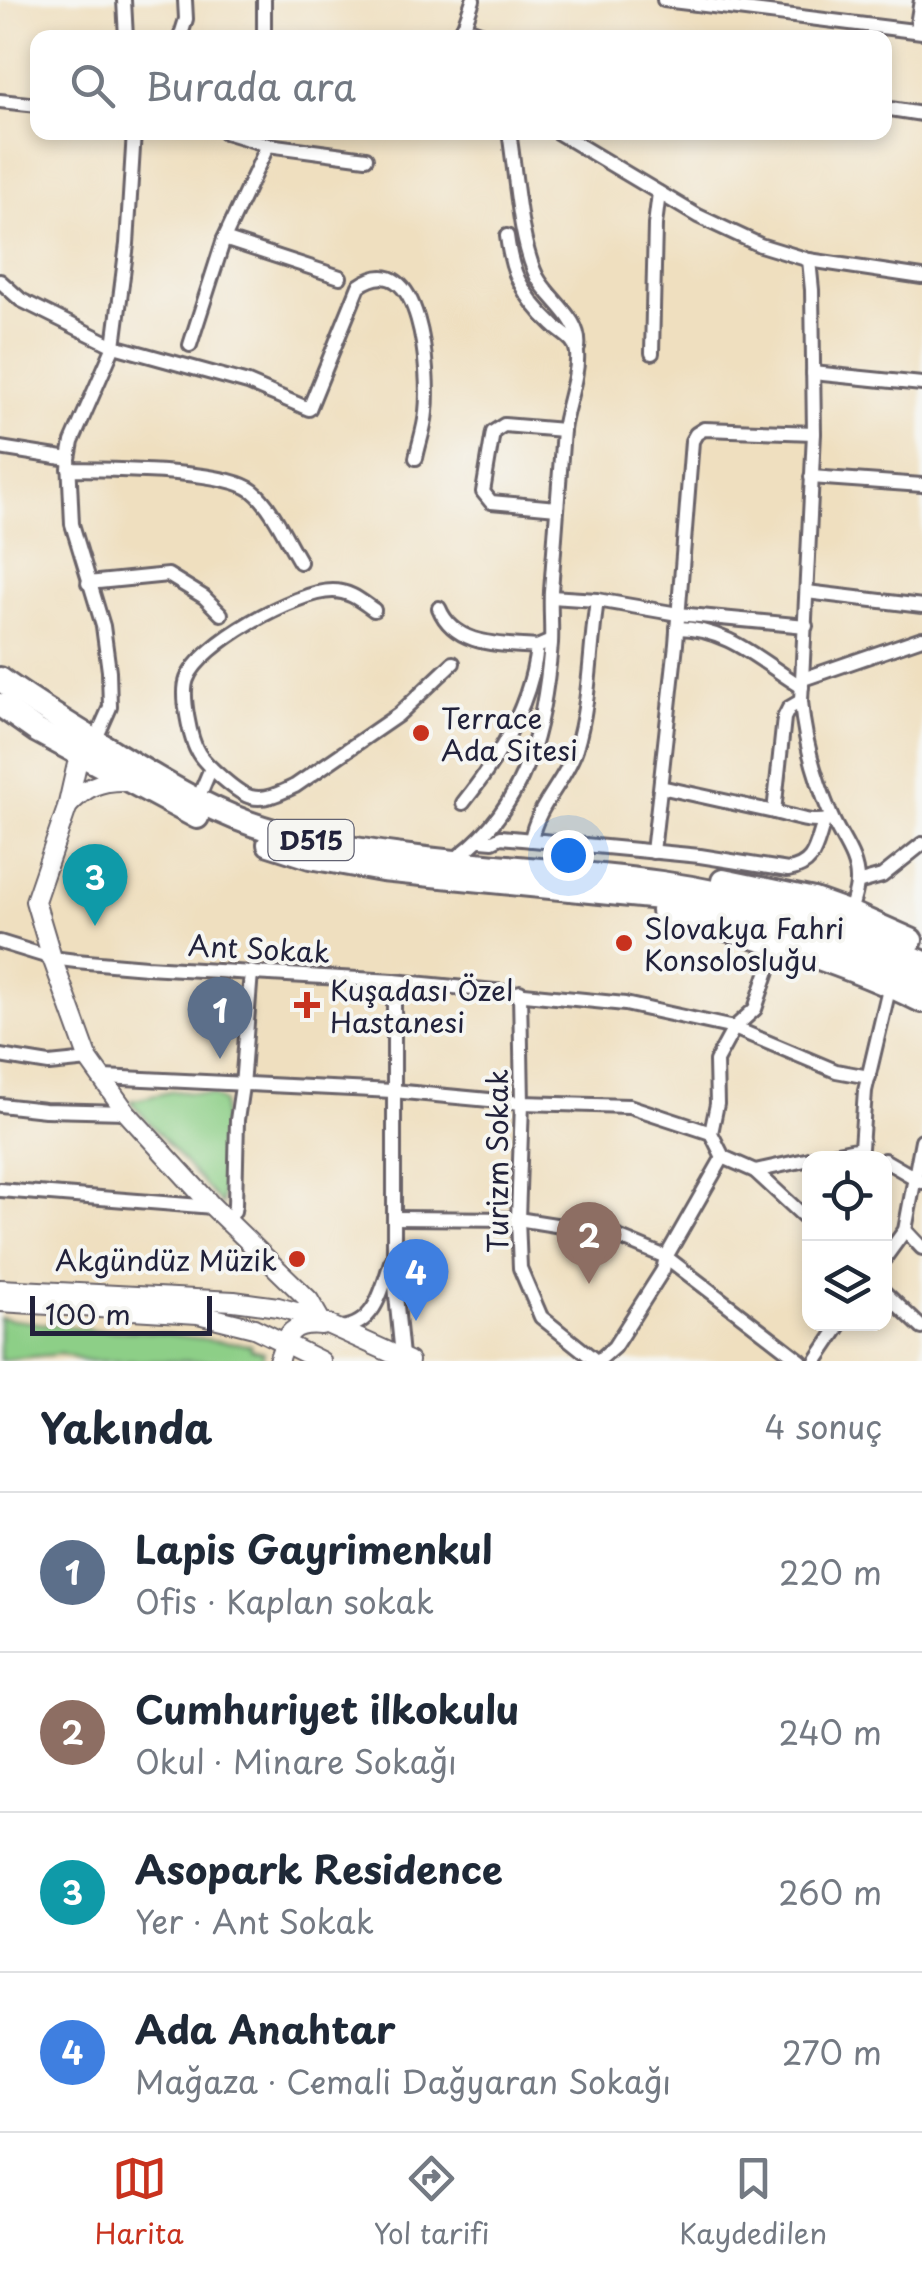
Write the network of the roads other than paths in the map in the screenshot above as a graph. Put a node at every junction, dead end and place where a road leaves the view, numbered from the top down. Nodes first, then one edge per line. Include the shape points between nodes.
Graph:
1 (124, 0) edge
2 (185, 0) edge
3 (264, 0) edge
4 (473, 0) edge
5 (664, 0) edge
6 (921, 0) edge
7 (126, 30) edge
8 (183, 30) edge
9 (264, 30) edge
10 (462, 30) edge
11 (919, 31) edge
12 (0, 101) edge
13 (30, 104) edge
14 (892, 109) edge
15 (922, 114) edge
16 (134, 140) edge
17 (251, 140) edge
18 (511, 140) edge
19 (570, 140) edge
20 (268, 145) junction
21 (366, 158) dead end
22 (659, 193) junction
23 (507, 236) dead end
24 (224, 238) junction
25 (809, 260) junction
26 (340, 277) dead end
27 (922, 277) edge
28 (0, 281) edge
29 (190, 345) dead end
30 (114, 346) junction
31 (577, 351) junction
32 (652, 353) dead end
33 (813, 374) junction
34 (922, 384) edge
35 (563, 430) junction
36 (814, 432) junction
37 (0, 448) edge
38 (416, 458) dead end
39 (69, 464) junction
40 (811, 477) junction
41 (922, 484) edge
42 (558, 508) junction
43 (300, 562) dead end
44 (88, 583) junction
45 (807, 592) junction
46 (551, 597) junction
47 (597, 600) junction
48 (922, 606) edge
49 (439, 608) dead end
50 (374, 610) dead end
51 (222, 614) dead end
52 (678, 621) junction
53 (806, 626) junction
54 (922, 638) edge
55 (551, 641) junction
56 (537, 647) junction
57 (453, 664) dead end
58 (0, 680) edge
59 (802, 683) junction
60 (801, 702) junction
61 (0, 704) edge
62 (88, 748) junction
63 (211, 768) junction
64 (127, 781) junction
65 (665, 788) dead end
66 (198, 802) junction
67 (463, 803) dead end
68 (67, 808) junction
69 (774, 812) junction
70 (828, 820) junction
71 (481, 840) junction
72 (531, 840) junction
73 (922, 844) edge
74 (654, 852) junction
75 (386, 854) junction
76 (460, 856) junction
77 (310, 857) junction
78 (500, 858) junction
79 (858, 882) junction
80 (850, 913) junction
81 (0, 942) edge
82 (776, 944) junction
83 (922, 946) edge
84 (52, 958) junction
85 (922, 962) edge
86 (251, 972) junction
87 (394, 981) junction
88 (922, 982) edge
89 (890, 985) junction
90 (520, 992) junction
91 (922, 1002) edge
92 (734, 1028) junction
93 (0, 1056) edge
94 (89, 1060) junction
95 (102, 1077) junction
96 (870, 1077) junction
97 (242, 1086) junction
98 (393, 1092) junction
99 (522, 1102) junction
100 (0, 1105) edge
101 (126, 1112) junction
102 (711, 1133) junction
103 (922, 1140) edge
104 (861, 1148) junction
105 (847, 1151) edge
106 (866, 1151) edge
107 (723, 1157) junction
108 (802, 1161) edge
109 (892, 1165) edge
110 (756, 1171) junction
111 (918, 1179) edge
112 (0, 1190) edge
113 (213, 1207) junction
114 (802, 1214) edge
115 (395, 1218) junction
116 (518, 1220) junction
117 (228, 1222) junction
118 (905, 1230) junction
119 (394, 1245) junction
120 (892, 1248) edge
121 (922, 1248) edge
122 (666, 1257) junction
123 (275, 1268) junction
124 (0, 1289) edge
125 (892, 1300) edge
126 (0, 1302) edge
127 (257, 1303) junction
128 (326, 1324) junction
129 (922, 1328) edge
130 (836, 1331) edge
131 (277, 1339) junction
132 (405, 1360) edge
133 (277, 1361) edge
134 (321, 1361) edge
135 (597, 1361) edge
136 (801, 1361) edge
137 (816, 1361) edge

1 - 7 street
2 - 8 street
3 - 9 street
4 - 10 street
5 - 11 street
6 - 11 street
12 - 13 street
14 - 15 street
16 - 30 street
17 - 20 street
18 - 31 street via 530,257 542,285 570,318
19 - 22 street
20 - 21 street
20 - 24 street
22 - 25 street via 760,245
22 - 32 street
23 - 31 street via 518,281
24 - 26 street
24 - 29 street
25 - 27 street
25 - 33 street
28 - 30 street via 21,300
30 - 38 street via 248,383 308,409 358,286 388,278 405,287 428,373
30 - 39 street via 72,442
31 - 35 street
33 - 34 street
33 - 36 street
35 - 42 street
35 - 42 street via 504,425 493,432 484,492 491,502
36 - 40 street
36 - 52 street via 704,430 694,437
37 - 39 street
39 - 43 street via 242,484 262,500
39 - 44 street via 72,524
40 - 41 street
40 - 45 street
42 - 46 street
44 - 51 street via 168,575
44 - 62 street via 103,626 111,696
45 - 48 street
45 - 53 street
46 - 47 street
46 - 55 street
47 - 52 street
47 - 72 street via 576,746
49 - 56 street via 443,620 473,640
50 - 63 street via 335,591 302,596 200,659 184,689 186,710 197,752
52 - 53 street
52 - 59 street via 735,642
52 - 74 street
53 - 59 street
54 - 59 street
55 - 56 street
55 - 71 street via 533,753
56 - 67 street via 512,727
57 - 63 street via 398,715 283,792 245,796
58 - 62 highway, D515
59 - 60 street
60 - 69 street via 784,718
60 - 70 street
61 - 62 highway, D515 via 36,731
62 - 64 highway, D515
62 - 66 highway, D515
62 - 68 street
63 - 66 street
64 - 68 street via 92,785
64 - 77 highway, D515 via 186,813
65 - 69 street
66 - 75 highway, D515 via 282,834
68 - 84 street via 35,901
69 - 70 street
70 - 74 street via 809,863 788,870
70 - 79 street via 854,858
71 - 72 street
71 - 76 street
71 - 78 street via 482,850
72 - 74 street
73 - 79 street via 882,876
75 - 76 highway
75 - 85 highway, D515 via 709,890 818,921
76 - 78 highway
77 - 82 highway via 411,882 658,910
77 - 88 highway, D515 via 699,904 776,924
78 - 80 highway via 705,878
79 - 80 street
80 - 83 highway
81 - 84 street, Ant Sokak
82 - 89 highway
82 - 92 street via 756,1009
84 - 86 street, Ant Sokak
84 - 94 street
86 - 87 street, Ant Sokak
86 - 97 street
87 - 90 street, Ant Sokak
87 - 98 street
89 - 91 highway
89 - 96 street
90 - 92 street, Ant Sokak via 662,1010
90 - 99 street, Turizm Sokak
92 - 96 street, Ant Sokak via 836,1071
92 - 102 street via 716,1061
93 - 94 street via 49,1064
94 - 95 street
95 - 97 street
95 - 101 street
96 - 104 street
97 - 98 street
97 - 117 street via 235,1205
98 - 99 street
98 - 115 street
99 - 102 street via 629,1106
99 - 116 street, Turizm Sokak
100 - 101 street
101 - 113 street
102 - 107 street
103 - 111 street
104 - 105 street
104 - 106 street
107 - 110 street
107 - 122 street
108 - 110 street
109 - 111 street
110 - 114 street
111 - 118 street
112 - 113 street
113 - 117 street
115 - 116 street
115 - 119 street
116 - 122 street via 610,1234
116 - 135 street, Turizm Sokak via 520,1268 540,1317
117 - 123 street
118 - 120 street
118 - 121 street
119 - 128 street via 374,1309 353,1326
119 - 132 street
122 - 135 street via 614,1347
122 - 136 street
123 - 127 street via 277,1292
123 - 128 street
124 - 127 street
125 - 129 street
126 - 131 street via 198,1314
127 - 128 street
128 - 131 street via 306,1324
128 - 132 street
130 - 137 street
131 - 133 street
131 - 134 street

